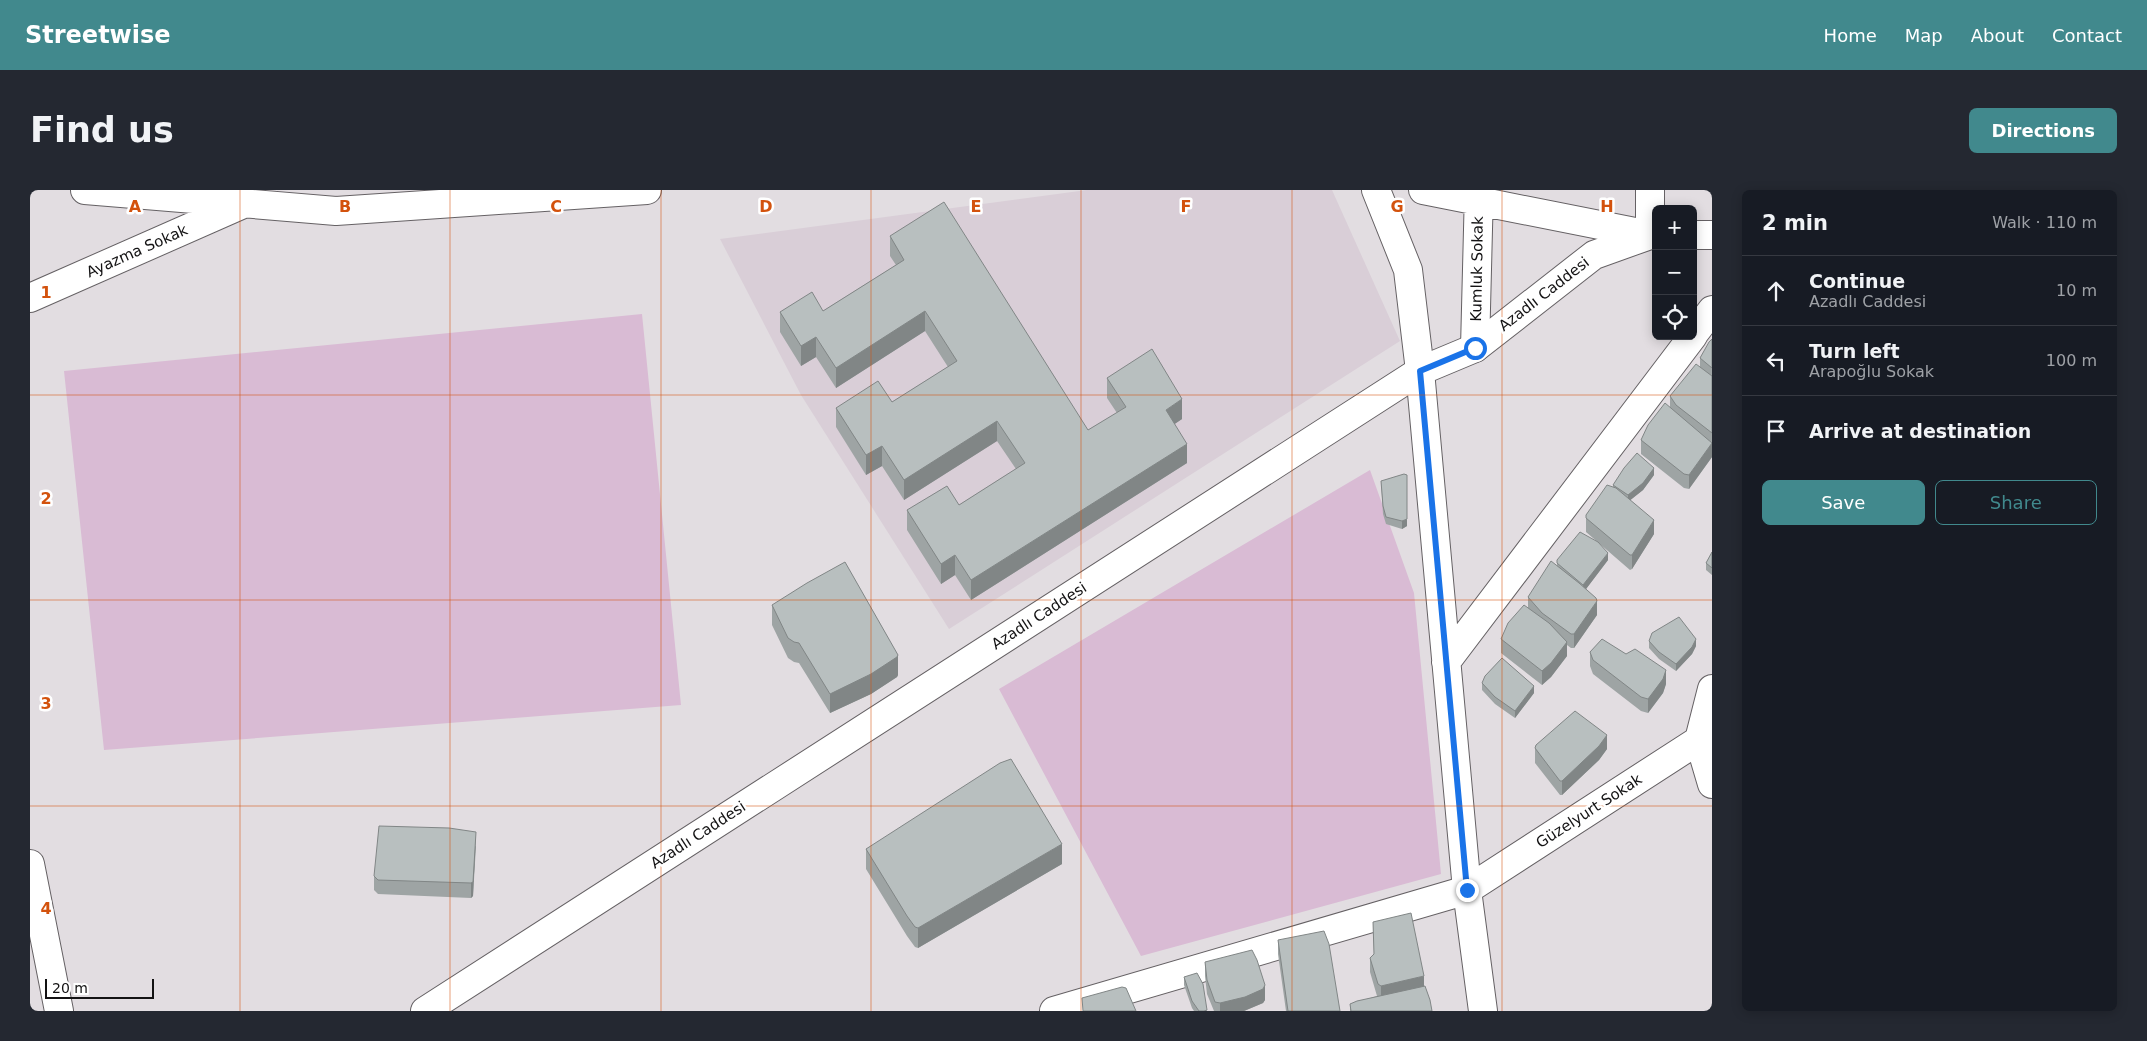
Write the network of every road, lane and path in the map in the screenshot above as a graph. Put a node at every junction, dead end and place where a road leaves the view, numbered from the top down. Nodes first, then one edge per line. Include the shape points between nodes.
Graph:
1 (85, 190) edge
2 (647, 190) edge
3 (1376, 190) edge
4 (1423, 190) edge
5 (1650, 190) edge
6 (1478, 196) edge
7 (244, 203) junction
8 (1652, 220) edge
9 (1652, 235) edge
10 (1652, 235) edge
11 (1697, 235) edge
12 (1712, 236) edge
13 (30, 298) edge
14 (1712, 310) edge
15 (1697, 331) edge
16 (1690, 340) edge
17 (1475, 348) junction
18 (1420, 371) junction
19 (1446, 662) junction
20 (1712, 689) edge
21 (1705, 737) edge
22 (1712, 784) edge
23 (30, 864) edge
24 (1467, 890) junction
25 (440, 1006) edge
26 (59, 1011) edge
27 (1054, 1011) edge
28 (1483, 1011) edge

1 - 7 street, Ayazma Sokak
2 - 7 street, Ayazma Sokak via 336,211
3 - 18 street via 1408,270
4 - 6 street
5 - 8 street
6 - 9 street
6 - 17 street, Kumluk Sokak
7 - 13 street, Ayazma Sokak
10 - 17 street, Azadlı Caddesi via 1594,255
11 - 12 street
14 - 15 street
16 - 19 street
17 - 18 street, Azadlı Caddesi
18 - 19 street
18 - 25 street, Azadlı Caddesi
19 - 24 street
20 - 21 street
21 - 22 street
21 - 24 street, Güzelyurt Sokak
23 - 26 street
24 - 27 street, Güzelyurt Sokak
24 - 28 street

